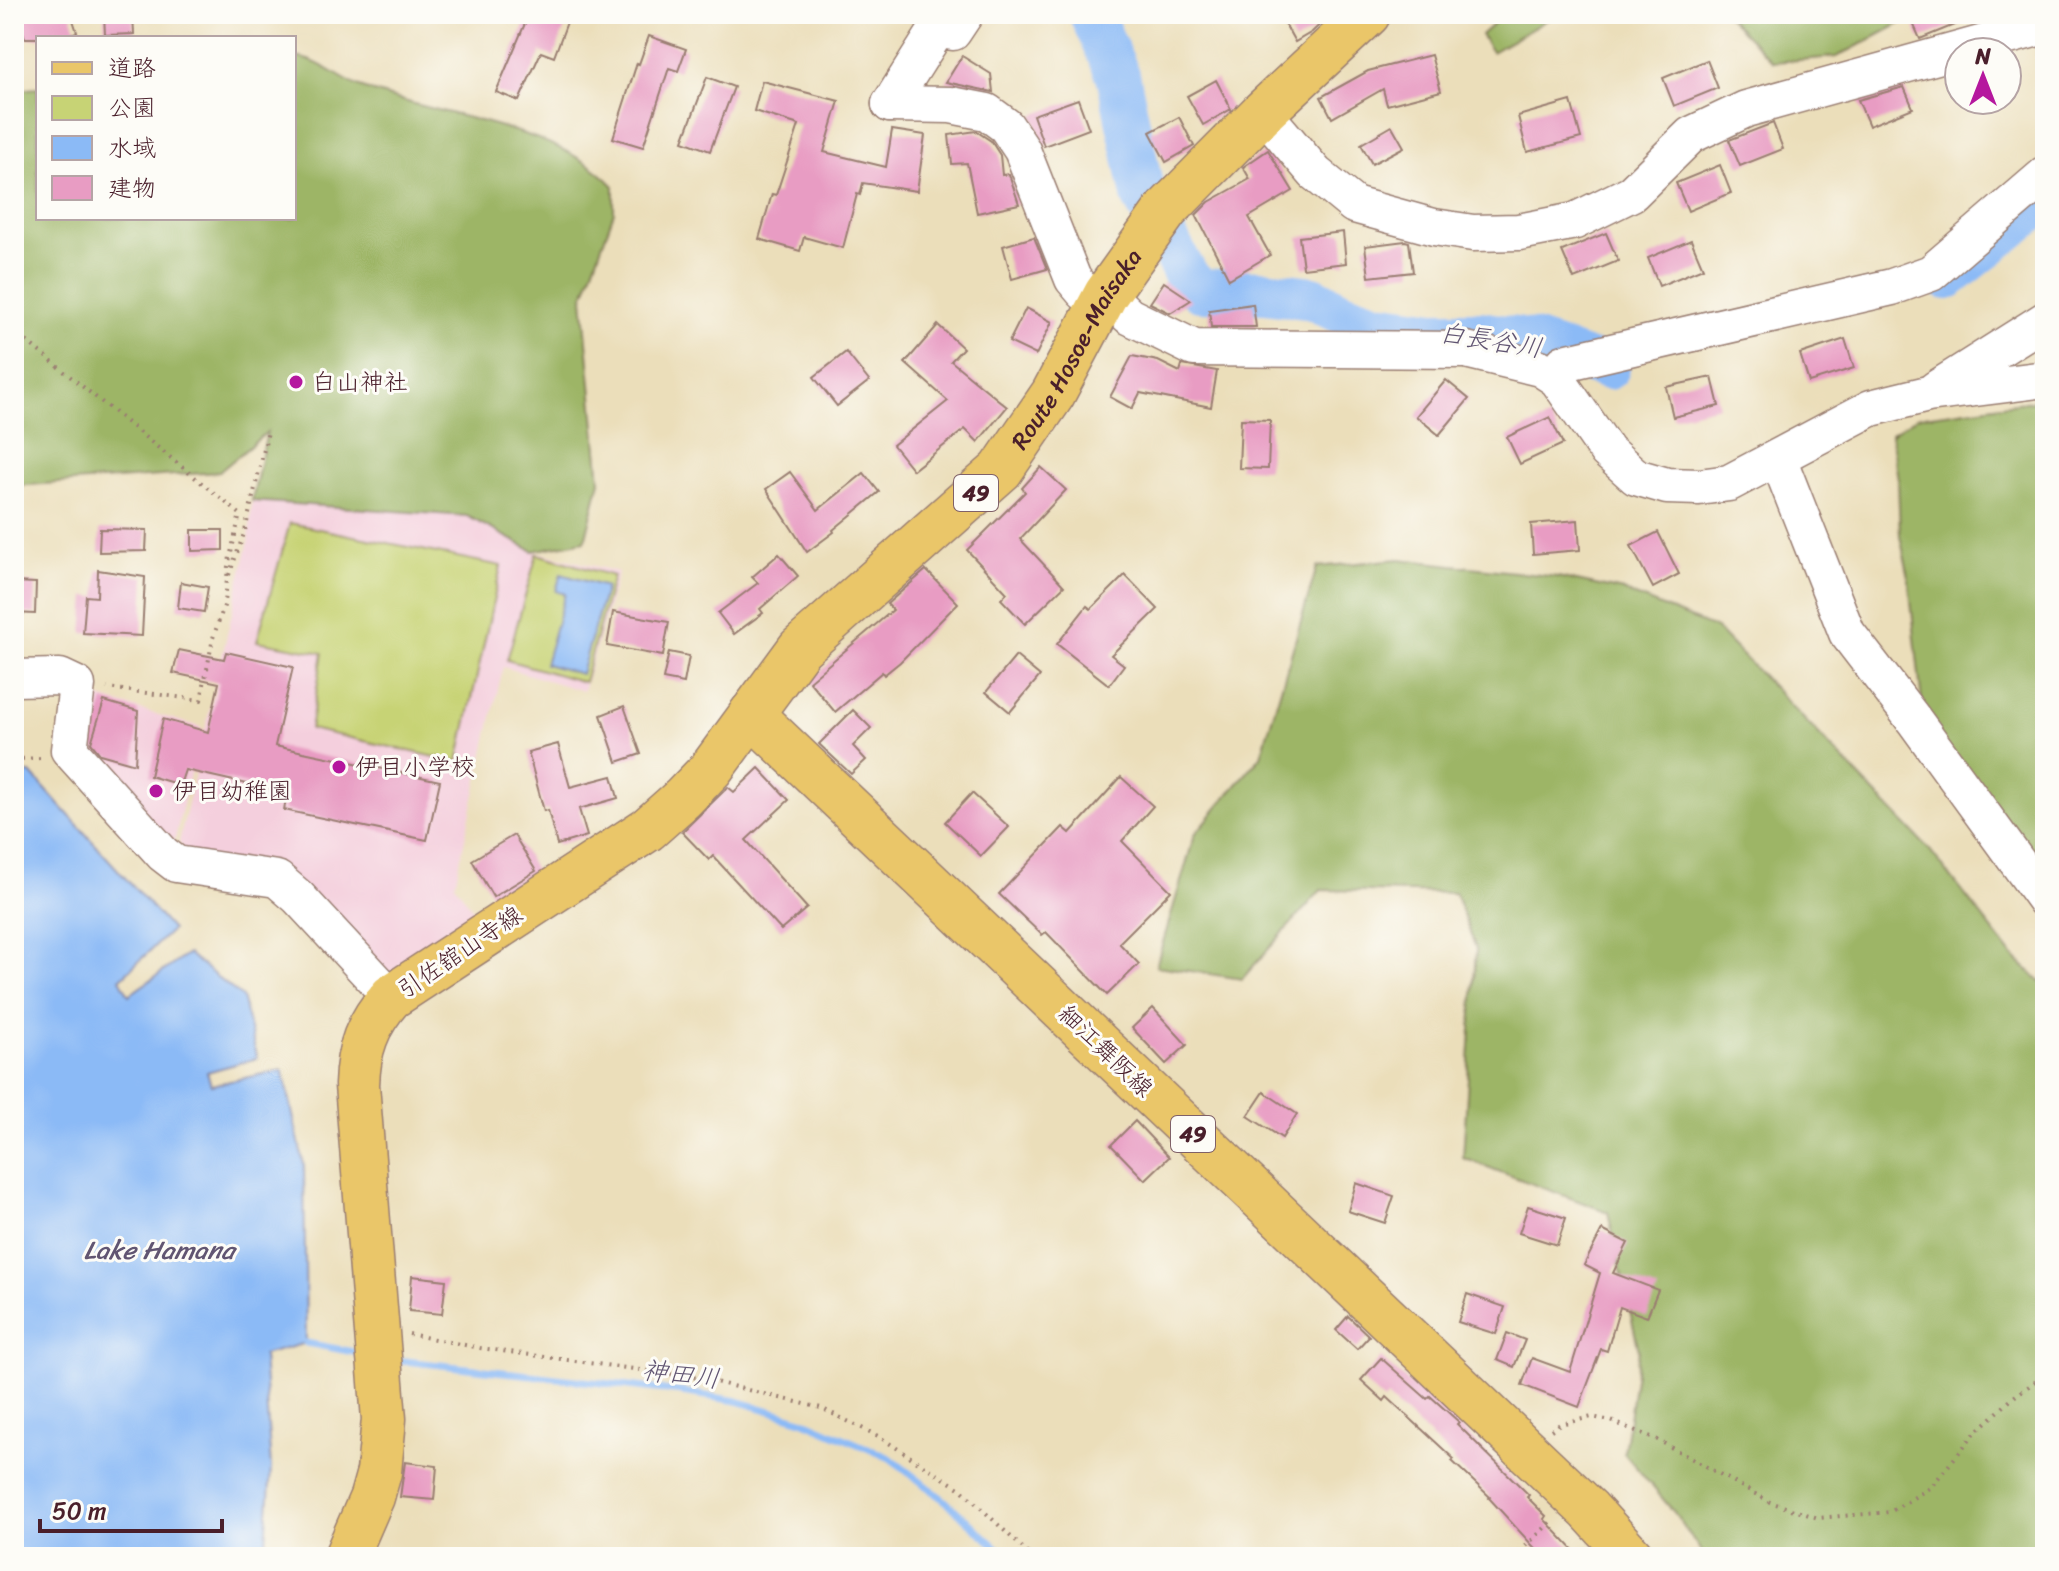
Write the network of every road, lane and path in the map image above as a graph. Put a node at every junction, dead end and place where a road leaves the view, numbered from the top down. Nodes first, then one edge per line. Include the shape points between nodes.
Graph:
1 (965, 14) edge
2 (1367, 14) edge
3 (2045, 26) edge
4 (1263, 112) junction
5 (2045, 175) edge
6 (1106, 294) junction
7 (2045, 320) edge
8 (14, 331) edge
9 (1557, 379) junction
10 (2045, 379) edge
11 (1928, 394) junction
12 (268, 432) dead end
13 (1778, 458) junction
14 (229, 577) junction
15 (14, 678) edge
16 (77, 685) junction
17 (751, 714) junction
18 (2045, 900) edge
19 (391, 997) junction
20 (380, 1350) junction
21 (2045, 1375) edge
22 (1524, 1449) junction
23 (1576, 1499) junction
24 (346, 1557) edge
25 (1032, 1557) edge
26 (1514, 1557) edge
27 (1632, 1557) edge

1 - 6 street via 953,32 937,30 890,104 951,105 987,112 1006,126 1022,150 1073,279 1084,292
2 - 4 main road, Route Hosoe-Maisaka / 49
3 - 4 street via 1746,109 1691,135 1632,193 1575,221 1519,232 1434,227 1354,205 1315,173
4 - 6 main road, Route Hosoe-Maisaka / 49 via 1159,220
5 - 9 street via 1931,273 1892,287 1564,363
6 - 9 street via 1129,316 1194,348 1466,350 1540,368
6 - 17 main road, Route Hosoe-Maisaka / 49 via 1053,394 1001,470 800,648
7 - 11 street
8 - 14 path via 240,514
9 - 13 street via 1607,451 1636,477 1667,486 1729,483
10 - 11 street
11 - 13 street via 1871,408
12 - 14 path
13 - 18 street via 1847,633
14 - 16 path via 201,700
15 - 16 street via 60,677
16 - 19 street via 69,750 163,854 176,864 277,879
17 - 19 main road, 引佐舘山寺線 via 711,769 648,829
17 - 22 main road, 細江舞阪線 / 49
19 - 20 main road, 引佐舘山寺線 via 366,1033 357,1085
20 - 24 main road, 引佐舘山寺線 via 384,1419 379,1472
20 - 25 path via 411,1334 699,1378 821,1408 878,1436 962,1490
21 - 22 path via 1974,1434 1931,1487 1890,1512 1818,1518 1790,1511 1656,1439 1592,1417 1560,1424
22 - 23 main road, 細江舞阪線 / 49
23 - 26 path
23 - 27 main road, 細江舞阪線 / 49

